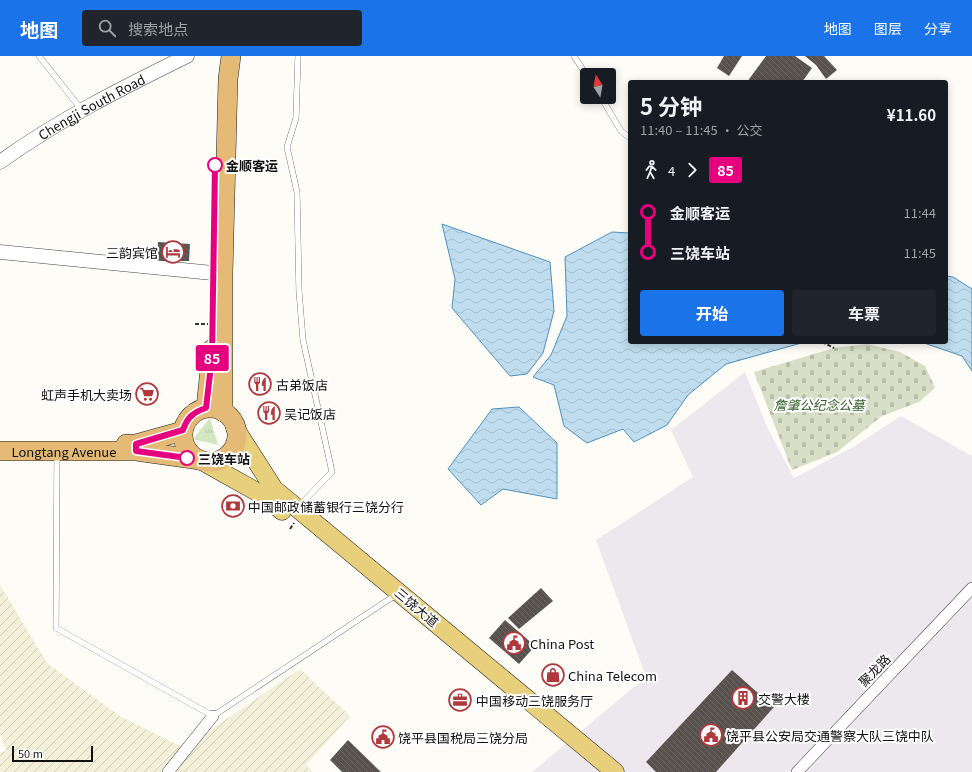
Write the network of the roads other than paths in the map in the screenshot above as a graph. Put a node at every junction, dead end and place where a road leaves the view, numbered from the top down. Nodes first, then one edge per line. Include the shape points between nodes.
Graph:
1 (39, 56) edge
2 (187, 56) edge
3 (220, 56) edge
4 (231, 56) edge
5 (298, 56) edge
6 (574, 56) edge
7 (582, 68) edge
8 (605, 104) edge
9 (82, 111) junction
10 (628, 136) edge
11 (0, 162) edge
12 (0, 252) edge
13 (218, 273) junction
14 (215, 410) junction
15 (236, 428) junction
16 (183, 430) junction
17 (0, 444) edge
18 (136, 447) junction
19 (57, 448) junction
20 (0, 451) edge
21 (200, 460) junction
22 (270, 493) junction
23 (297, 508) junction
24 (972, 588) edge
25 (393, 596) junction
26 (213, 716) junction
27 (168, 772) edge
28 (595, 772) edge
29 (615, 772) edge
30 (797, 772) edge

1 - 9 lane
2 - 9 street, Chengji South Road via 100,99
3 - 13 highway via 215,80
4 - 13 highway
5 - 23 lane via 296,118 288,147 297,192 299,291 303,340 332,472
6 - 7 lane
8 - 10 lane via 621,131
9 - 11 street, Chengji South Road via 30,140
12 - 13 street
13 - 14 highway
14 - 15 highway via 232,421
14 - 16 highway via 192,415
15 - 21 highway via 230,452 216,461
15 - 22 main road, 三饶大道
16 - 18 highway, Longtang Avenue
16 - 21 highway via 186,448
17 - 19 highway, Longtang Avenue
18 - 19 highway, Longtang Avenue
18 - 21 highway, Longtang Avenue
19 - 20 highway, Longtang Avenue
19 - 26 lane via 56,628
21 - 22 main road, 三饶大道
22 - 23 main road, 三饶大道
22 - 25 main road, 三饶大道
23 - 25 main road, 三饶大道
24 - 30 street, 聚龙路
25 - 26 lane
25 - 28 main road, 三饶大道
25 - 29 main road, 三饶大道
26 - 27 street

